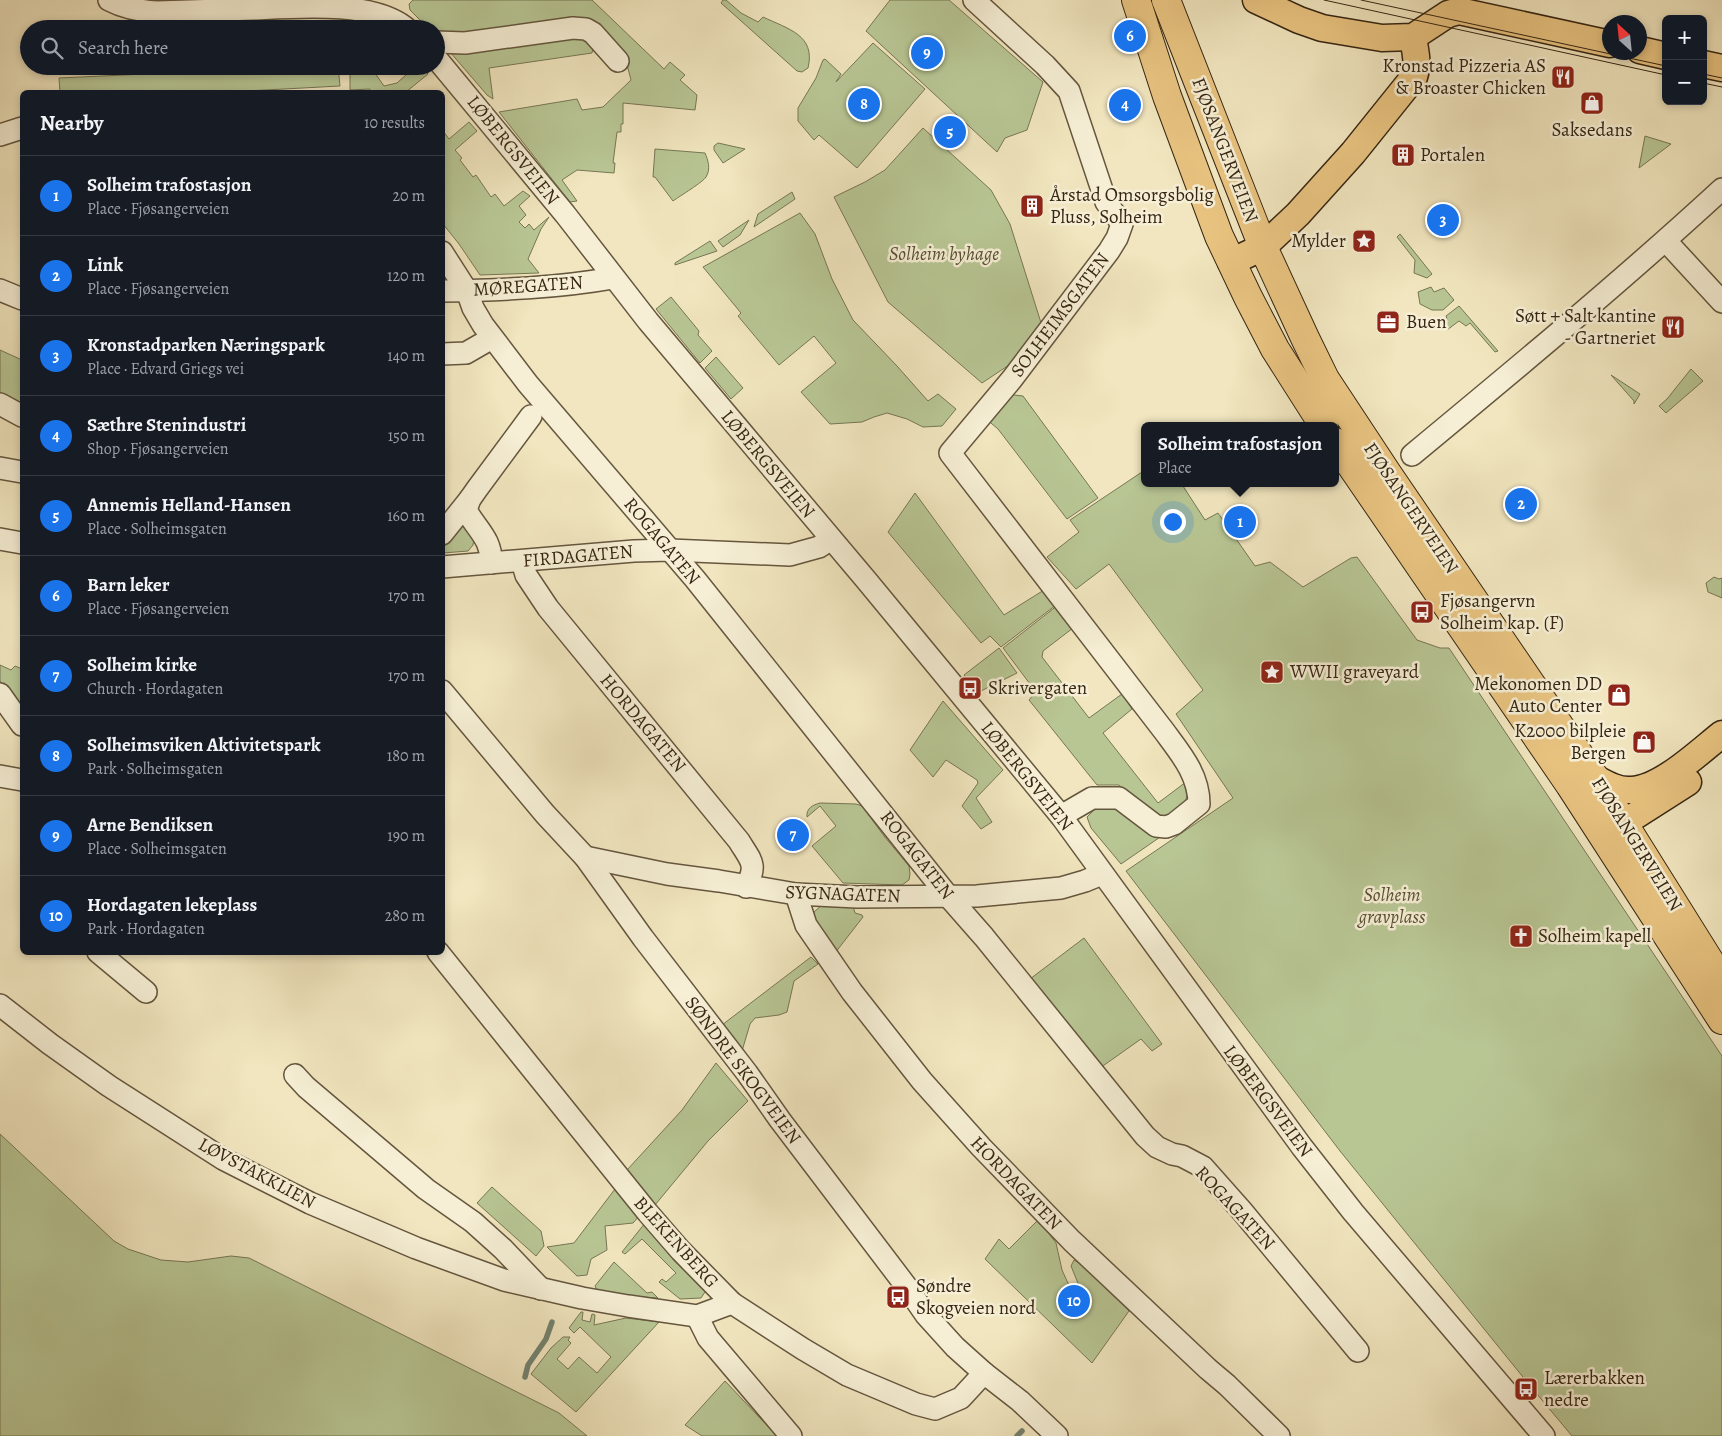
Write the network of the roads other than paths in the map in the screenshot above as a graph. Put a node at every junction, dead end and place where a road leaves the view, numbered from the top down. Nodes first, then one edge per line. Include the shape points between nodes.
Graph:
1 (109, 0) edge
2 (974, 0) edge
3 (1136, 0) edge
4 (1166, 0) edge
5 (1256, 0) edge
6 (392, 20) edge
7 (1413, 37) junction
8 (445, 42) edge
9 (1602, 42) edge
10 (1647, 52) edge
11 (1662, 55) edge
12 (618, 61) dead end
13 (1707, 65) edge
14 (1722, 68) edge
15 (445, 69) edge
16 (20, 129) edge
17 (0, 135) edge
18 (1722, 189) edge
19 (1666, 241) junction
20 (1263, 247) junction
21 (445, 257) edge
22 (1231, 262) junction
23 (613, 278) junction
24 (20, 284) edge
25 (1, 291) edge
26 (445, 291) edge
27 (467, 291) junction
28 (20, 299) edge
29 (1722, 302) edge
30 (492, 338) junction
31 (445, 354) edge
32 (0, 404) edge
33 (20, 415) edge
34 (531, 416) dead end
35 (1321, 422) edge
36 (1339, 448) edge
37 (1412, 454) dead end
38 (0, 468) edge
39 (20, 472) edge
40 (470, 500) junction
41 (445, 530) edge
42 (0, 539) edge
43 (831, 539) junction
44 (20, 543) edge
45 (670, 550) junction
46 (522, 561) junction
47 (491, 563) junction
48 (445, 567) edge
49 (0, 694) edge
50 (445, 695) edge
51 (20, 722) edge
52 (1722, 734) edge
53 (1722, 757) edge
54 (0, 776) edge
55 (1595, 778) junction
56 (20, 780) edge
57 (1061, 816) junction
58 (1613, 830) junction
59 (585, 857) junction
60 (1102, 874) junction
61 (746, 886) junction
62 (796, 894) junction
63 (948, 896) junction
64 (102, 955) edge
65 (440, 955) edge
66 (1722, 981) edge
67 (146, 992) dead end
68 (0, 1005) edge
69 (1722, 1020) edge
70 (295, 1074) dead end
71 (541, 1289) junction
72 (732, 1303) junction
73 (697, 1316) junction
74 (1358, 1351) dead end
75 (984, 1373) junction
76 (791, 1436) edge
77 (1056, 1436) edge
78 (1279, 1436) edge
79 (1544, 1436) edge

1 - 6 street via 134,9 157,12 346,7
2 - 57 street, SOLHEIMSGATEN via 1069,91 1106,202 1122,224 1109,251 1012,380 950,452 1164,731 1191,770 1199,792 1199,804 1166,827 1156,826 1119,798 1092,798
3 - 22 highway, FJØSANGERVEIEN via 1167,96
4 - 20 highway, FJØSANGERVEIEN
5 - 7 main road via 1322,28 1382,38
7 - 9 main road via 1458,11
7 - 20 main road via 1417,60 1414,76 1353,153
8 - 12 street via 586,29
10 - 11 main road
13 - 14 main road
15 - 23 street, LØBERGSVEIEN via 565,214
16 - 17 street
18 - 19 street
19 - 29 street
19 - 37 street
20 - 22 main road
20 - 55 highway, FJØSANGERVEIEN via 1326,379
21 - 27 street, ROGAGATEN
22 - 35 highway, FJØSANGERVEIEN via 1275,349
23 - 27 street, MØREGATEN
23 - 43 street, LØBERGSVEIEN
24 - 25 street
25 - 28 street
26 - 27 street, MØREGATEN
27 - 30 street, ROGAGATEN via 473,308
30 - 31 street via 466,353
30 - 45 street, ROGAGATEN via 557,420
32 - 33 street
34 - 40 street
36 - 58 highway, FJØSANGERVEIEN via 1512,699
38 - 39 street
40 - 41 street
40 - 47 street via 466,510 487,538
42 - 44 street
43 - 45 street, FIRDAGATEN via 819,547 790,555
43 - 57 street, LØBERGSVEIEN
45 - 46 street, FIRDAGATEN
45 - 63 street, ROGAGATEN
46 - 47 street, FIRDAGATEN
46 - 61 street, HORDAGATEN via 526,574 548,608 739,841 753,865
47 - 48 street, FIRDAGATEN
49 - 51 street
50 - 59 street, SØNDRE SKOGVEIEN
52 - 55 main road via 1677,769 1643,788 1630,791 1609,786
53 - 58 main road
54 - 56 street
55 - 58 highway, FJØSANGERVEIEN
57 - 60 street, LØBERGSVEIEN
58 - 66 highway, FJØSANGERVEIEN
58 - 69 highway, FJØSANGERVEIEN
59 - 61 street, SYGNAGATEN
59 - 75 street, SØNDRE SKOGVEIEN via 642,938 747,1073 926,1315
60 - 63 street, SYGNAGATEN via 1061,888
60 - 79 street, LØBERGSVEIEN via 1330,1183
61 - 62 street, SYGNAGATEN
62 - 63 street, SYGNAGATEN
62 - 78 street, HORDAGATEN via 806,925 852,992 922,1081 1072,1241
63 - 74 street, ROGAGATEN via 1145,1136 1157,1147 1203,1167
64 - 67 street
65 - 72 street, BLEKENBERG via 648,1213
68 - 71 street, LØVSTAKKLIEN via 109,1086 223,1159 310,1203 416,1248 482,1273
70 - 71 street via 306,1087 418,1182 474,1222
71 - 73 street, LØVSTAKKLIEN
72 - 73 street, LØVSTAKKLIEN
72 - 75 street, BLEKENBERG via 847,1375 916,1404 935,1409 961,1398
73 - 76 street via 708,1338
75 - 77 street, SØNDRE SKOGVEIEN via 1020,1401

